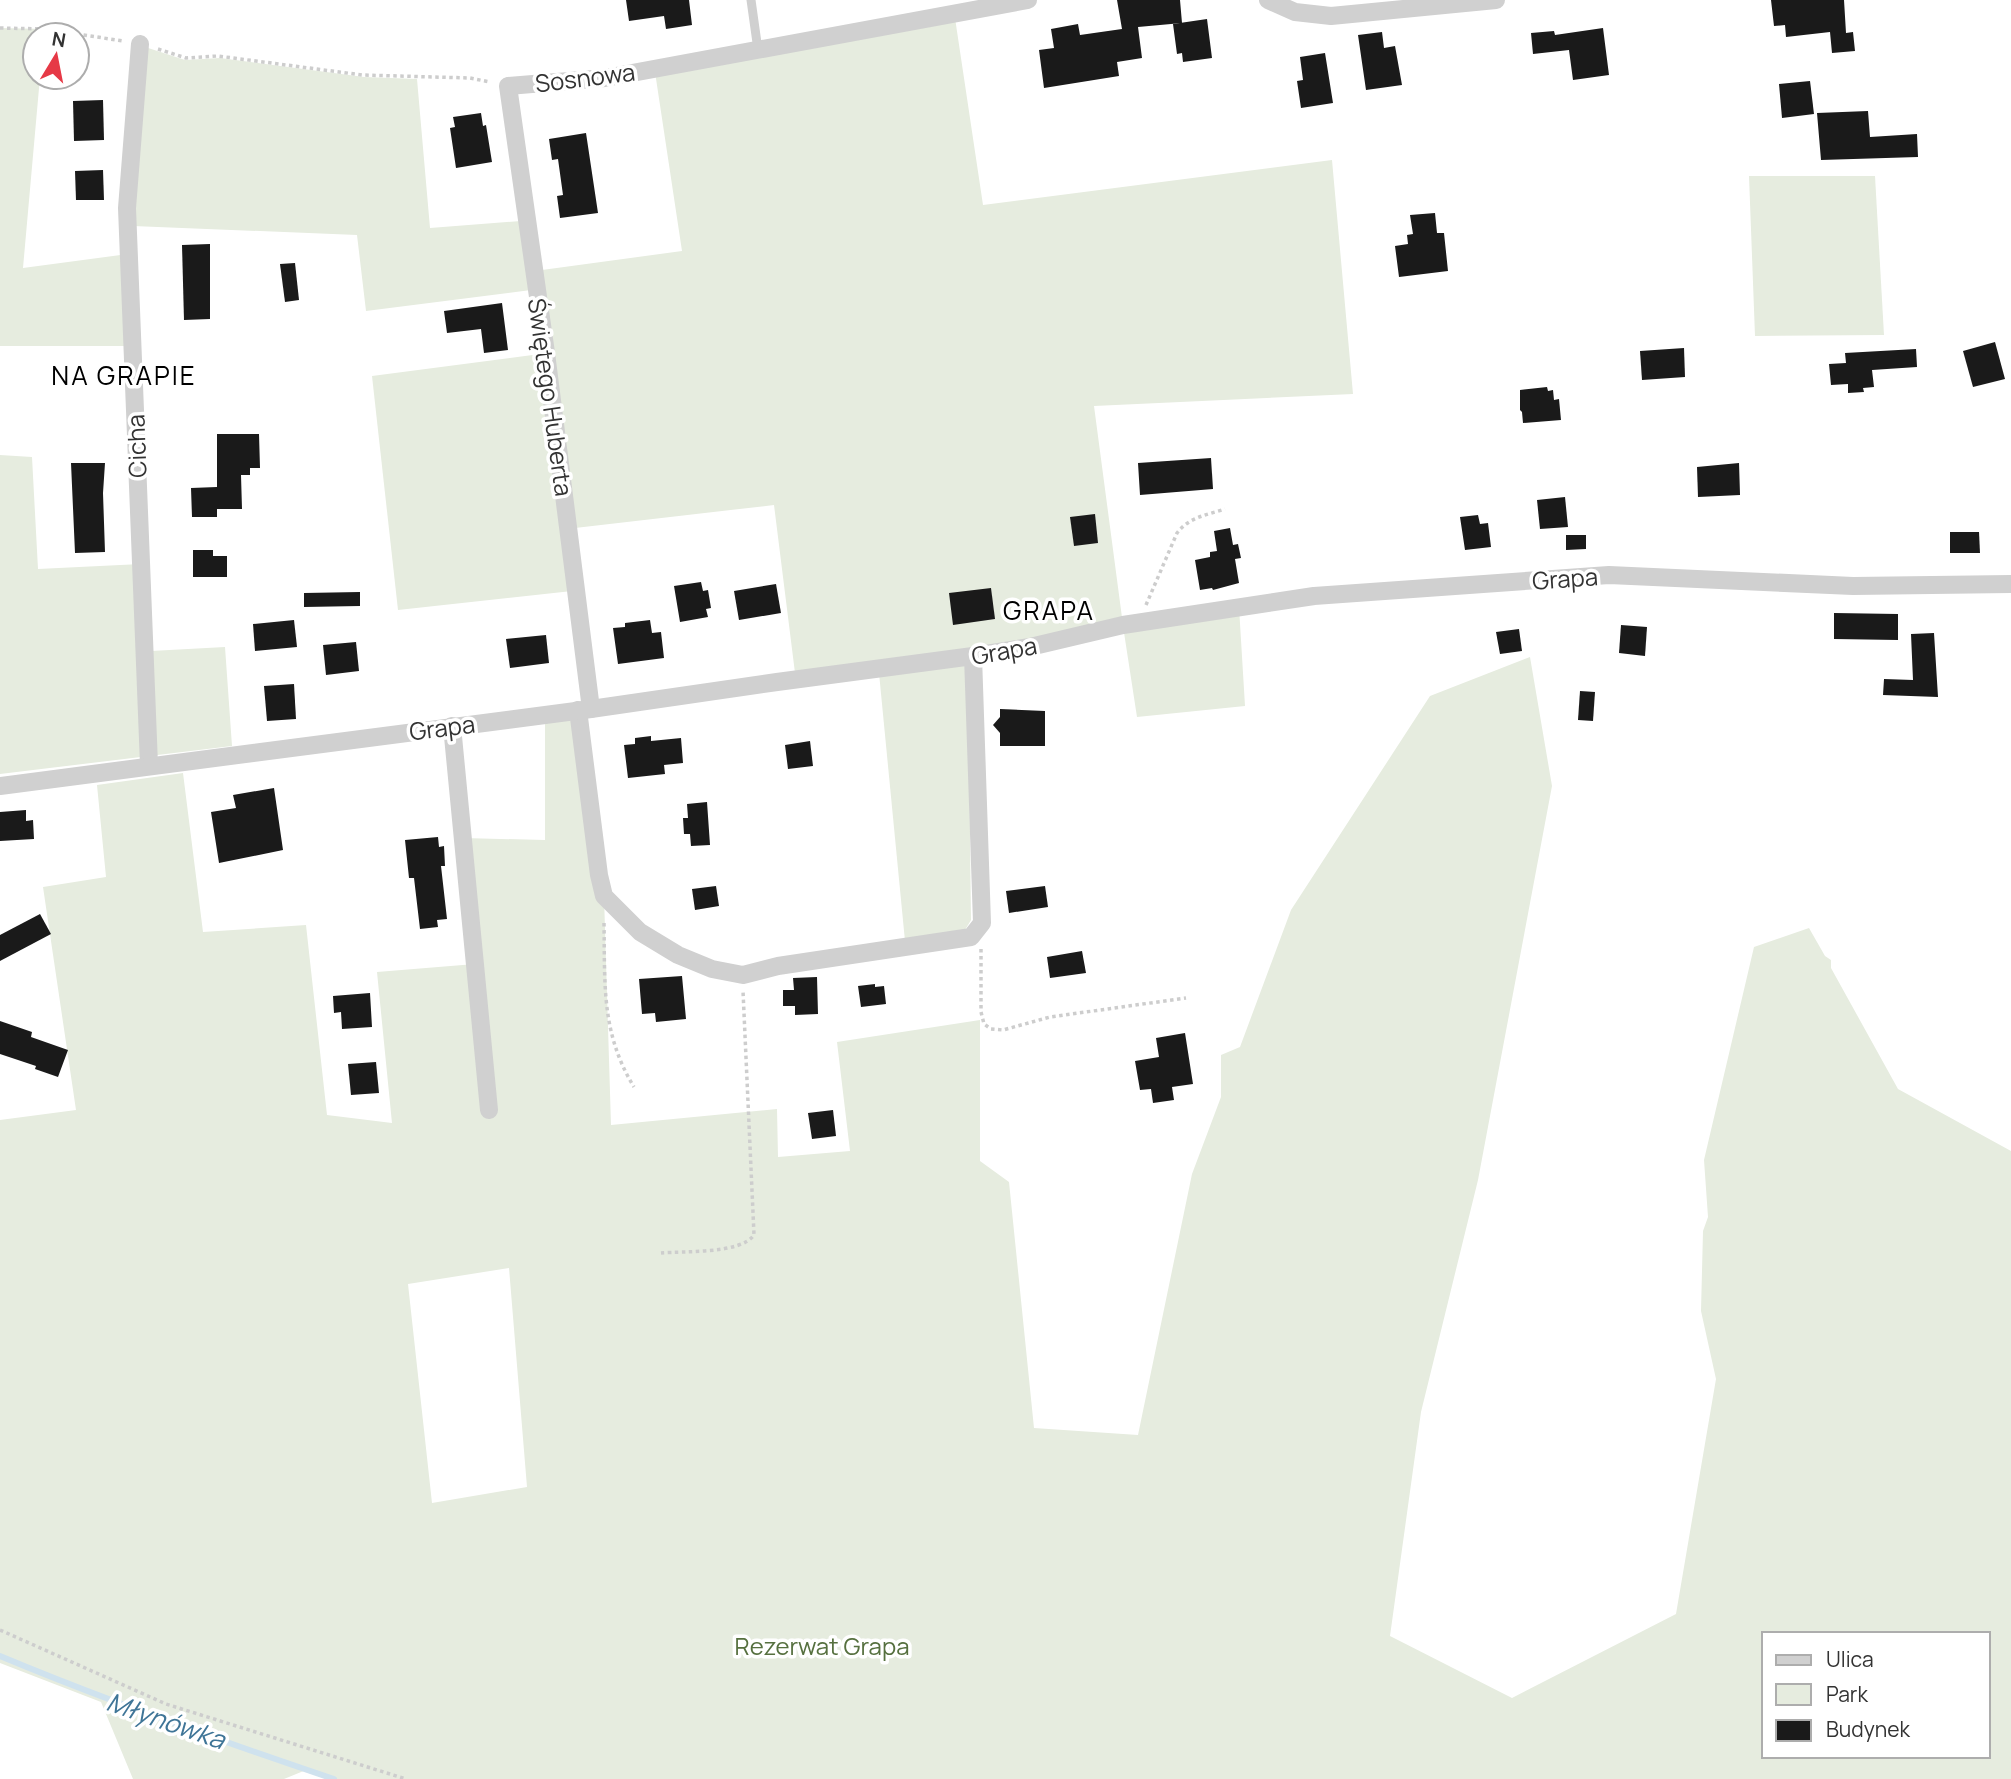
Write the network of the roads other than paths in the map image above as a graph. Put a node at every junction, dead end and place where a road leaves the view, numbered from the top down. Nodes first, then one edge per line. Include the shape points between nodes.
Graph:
1 (751, 0) edge
2 (1028, 0) edge
3 (1268, 0) edge
4 (1496, 0) edge
5 (141, 44) road end
6 (758, 51) junction
7 (508, 86) joint
8 (2011, 584) edge
9 (973, 656) junction
10 (585, 710) junction
11 (452, 726) junction
12 (149, 765) junction
13 (0, 786) edge
14 (489, 1110) dead end

1 - 6 lane
2 - 6 street, Sosnowa
3 - 4 street via 1295,12 1331,16
5 - 12 street, Cicha via 127,208
6 - 7 street, Sosnowa via 605,78
7 - 10 street, Świętego Huberta via 546,353
8 - 9 street, Grapa via 1853,586 1609,575 1314,596 1138,623
9 - 10 street, Grapa
9 - 10 street, Świętego Huberta via 982,923 971,937 743,975 678,955 640,932 604,896
10 - 11 street, Grapa
11 - 12 street, Grapa
11 - 14 street
12 - 13 street, Grapa

